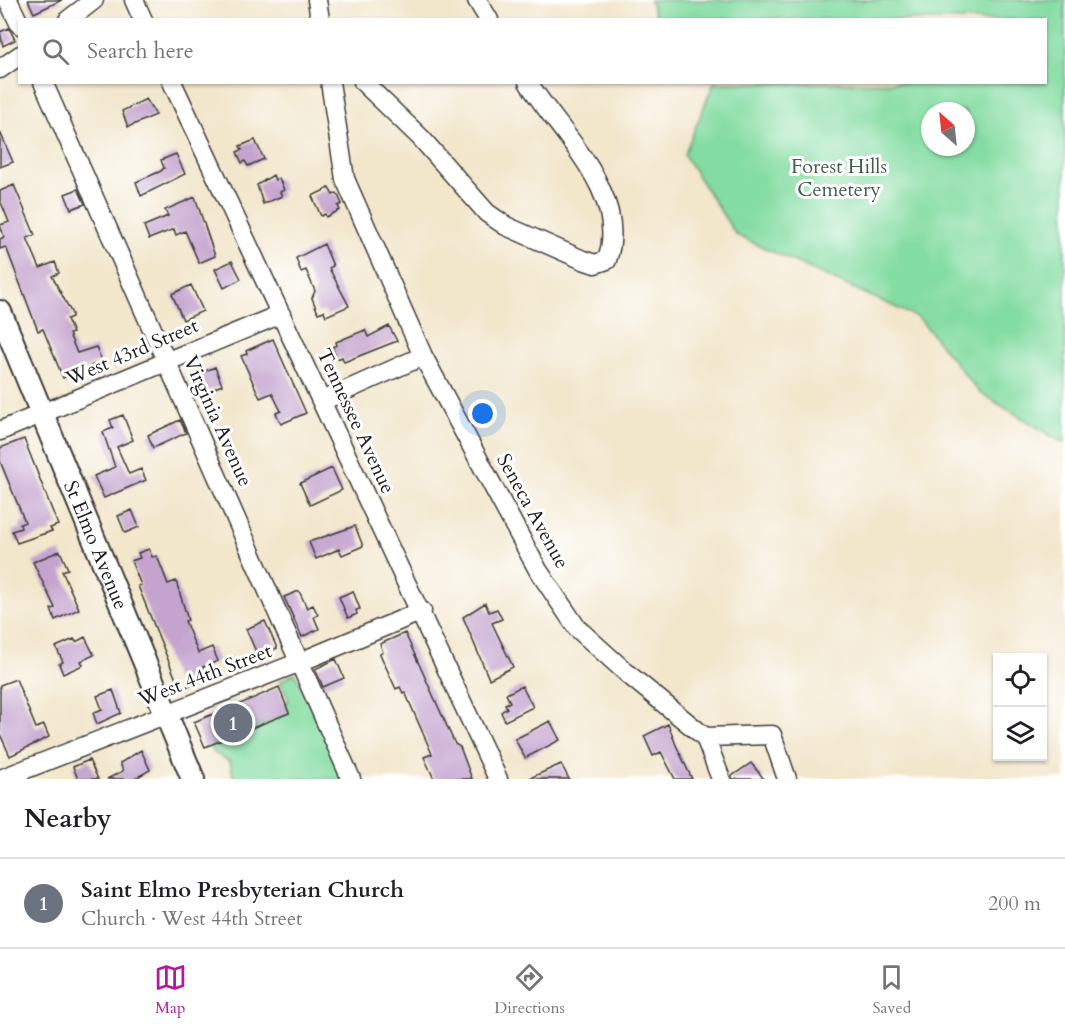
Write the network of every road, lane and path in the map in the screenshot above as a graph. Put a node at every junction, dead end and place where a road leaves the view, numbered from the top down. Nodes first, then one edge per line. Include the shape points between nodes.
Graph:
1 (9, 0) edge
2 (94, 0) edge
3 (134, 0) edge
4 (317, 0) edge
5 (477, 0) edge
6 (71, 18) edge
7 (142, 18) edge
8 (320, 18) edge
9 (488, 18) edge
10 (18, 20) edge
11 (18, 56) edge
12 (0, 69) edge
13 (45, 84) edge
14 (173, 84) edge
15 (330, 84) edge
16 (365, 84) edge
17 (529, 84) edge
18 (0, 312) edge
19 (280, 314) junction
20 (423, 356) junction
21 (166, 361) junction
22 (322, 401) junction
23 (42, 413) junction
24 (0, 430) edge
25 (422, 610) junction
26 (300, 662) junction
27 (166, 714) junction
28 (705, 737) junction
29 (0, 772) edge
30 (3, 779) edge
31 (193, 779) edge
32 (351, 779) edge
33 (498, 779) edge
34 (721, 779) edge
35 (787, 779) edge

1 - 10 street
2 - 6 street
3 - 7 street
4 - 8 street
5 - 9 street
11 - 12 street
13 - 21 street, Virginia Avenue
14 - 19 street, Tennessee Avenue
15 - 20 street, Seneca Avenue via 345,179
16 - 17 street via 421,138 487,213 506,226 583,260 595,264 607,260 613,241 601,190
18 - 23 main road, St Elmo Avenue
19 - 21 street, West 43rd Street
19 - 22 street, Tennessee Avenue
20 - 22 street
20 - 28 street, Seneca Avenue via 538,570 577,627
21 - 23 street, West 43rd Street
21 - 26 street, Virginia Avenue
22 - 25 street, Tennessee Avenue
23 - 24 street, West 43rd Street
23 - 27 main road, St Elmo Avenue
25 - 26 street, West 44th Street
25 - 33 street, Tennessee Avenue
26 - 27 street, West 44th Street
26 - 32 street, Virginia Avenue
27 - 30 street, West 44th Street
27 - 31 main road, St Elmo Avenue
28 - 34 street, Seneca Avenue
28 - 35 street via 772,735
29 - 30 street

